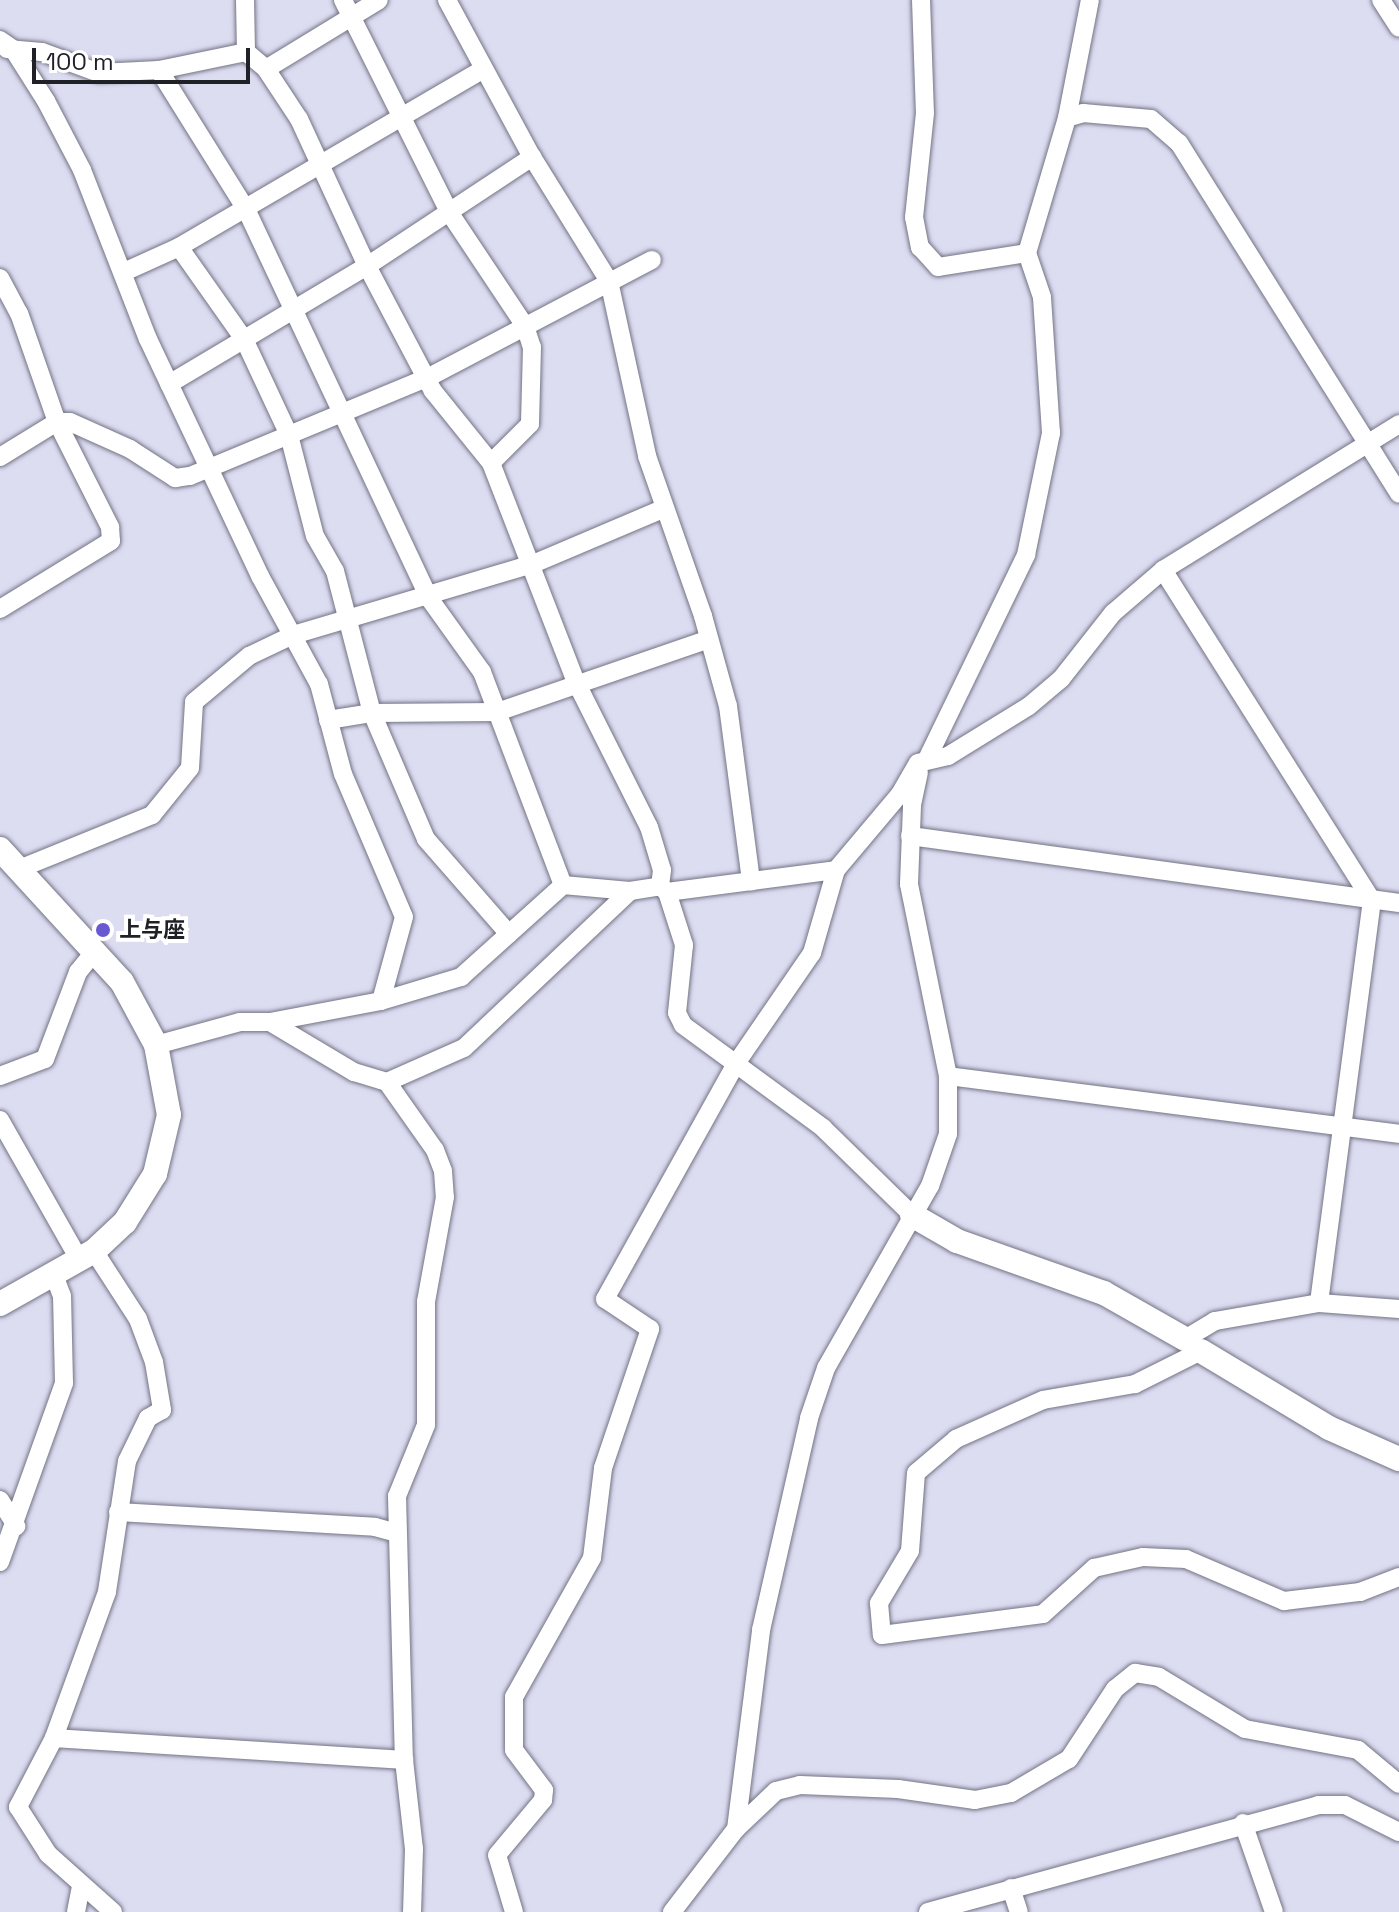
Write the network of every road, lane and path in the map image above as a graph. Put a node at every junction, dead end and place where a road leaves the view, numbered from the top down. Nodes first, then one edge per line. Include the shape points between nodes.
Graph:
1 (245, 0) edge
2 (343, 0) edge
3 (379, 0) edge
4 (447, 0) edge
5 (921, 0) edge
6 (1090, 0) edge
7 (1381, 0) edge
8 (348, 19) junction
9 (1399, 28) edge
10 (4, 46) edge
11 (246, 52) junction
12 (266, 69) junction
13 (484, 69) junction
14 (159, 70) junction
15 (1067, 118) junction
16 (401, 119) junction
17 (532, 157) junction
18 (323, 165) junction
19 (246, 209) junction
20 (449, 212) junction
21 (179, 247) junction
22 (1027, 253) junction
23 (652, 260) dead end
24 (367, 266) junction
25 (124, 272) junction
26 (0, 278) edge
27 (609, 281) junction
28 (294, 309) junction
29 (525, 326) junction
30 (244, 339) junction
31 (427, 378) junction
32 (169, 384) junction
33 (342, 414) junction
34 (57, 422) junction
35 (1399, 424) edge
36 (289, 435) junction
37 (1368, 446) junction
38 (0, 457) edge
39 (491, 463) junction
40 (211, 465) junction
41 (1399, 494) edge
42 (665, 508) junction
43 (533, 564) junction
44 (1163, 570) junction
45 (429, 598) junction
46 (0, 609) edge
47 (348, 620) junction
48 (293, 635) junction
49 (709, 639) junction
50 (576, 682) junction
51 (497, 712) junction
52 (372, 713) junction
53 (328, 720) junction
54 (923, 760) junction
55 (910, 836) junction
56 (0, 849) edge
57 (19, 869) junction
58 (836, 870) junction
59 (751, 881) junction
60 (563, 885) junction
61 (663, 889) junction
62 (630, 891) junction
63 (1372, 900) junction
64 (1399, 903) edge
65 (509, 934) junction
66 (96, 950) junction
67 (381, 1001) junction
68 (270, 1022) junction
69 (156, 1045) junction
70 (735, 1065) junction
71 (0, 1076) edge
72 (948, 1076) junction
73 (387, 1082) junction
74 (0, 1120) edge
75 (1342, 1126) junction
76 (1399, 1134) edge
77 (912, 1215) junction
78 (87, 1255) junction
79 (54, 1275) junction
80 (1319, 1303) junction
81 (0, 1304) edge
82 (1399, 1309) edge
83 (1193, 1345) junction
84 (1399, 1459) edge
85 (0, 1500) edge
86 (118, 1512) junction
87 (16, 1526) junction
88 (397, 1533) junction
89 (0, 1562) edge
90 (1399, 1577) edge
91 (54, 1738) junction
92 (404, 1760) junction
93 (1399, 1784) edge
94 (1243, 1823) junction
95 (736, 1829) junction
96 (1399, 1832) edge
97 (81, 1887) junction
98 (1011, 1888) junction
99 (76, 1912) edge
100 (113, 1912) edge
101 (412, 1912) edge
102 (514, 1912) edge
103 (672, 1912) edge
104 (928, 1912) edge
105 (1019, 1912) edge
106 (1274, 1912) edge

1 - 11 street
2 - 8 street
3 - 8 street
4 - 13 street
5 - 22 street via 925,113 914,217 920,247 938,267
6 - 15 street
7 - 9 street
8 - 12 street
8 - 16 street
10 - 14 street via 42,52 99,73
10 - 25 street via 66,137
11 - 12 street
11 - 14 street
12 - 18 street
13 - 16 street
13 - 17 street
14 - 19 street
15 - 22 street
15 - 37 street via 1083,113 1151,119 1179,143
16 - 18 street
16 - 20 street
17 - 20 street
17 - 27 street
18 - 19 street
18 - 24 street
19 - 21 street
19 - 28 street
20 - 24 street
20 - 29 street
21 - 25 street
21 - 30 street
22 - 54 street via 1042,297 1051,433 1026,555
23 - 27 street
24 - 28 street
24 - 31 street
25 - 32 street
26 - 34 street via 19,313
27 - 29 street
27 - 42 street via 647,456
28 - 30 street
28 - 33 street
29 - 31 street
29 - 39 street via 532,347 530,424
30 - 32 street
30 - 36 street
31 - 33 street
31 - 39 street
32 - 40 street
33 - 36 street
33 - 45 street
34 - 38 street
34 - 40 street via 107,436 175,478
34 - 46 street via 110,527 111,541
35 - 37 street
36 - 40 street
36 - 47 street via 315,536 335,571
37 - 41 street
37 - 44 street
39 - 43 street
40 - 48 street via 260,576
42 - 43 street
42 - 49 street
43 - 45 street
43 - 50 street
44 - 54 street via 1113,613 1061,679 1029,706 948,756
44 - 63 street
45 - 47 street
45 - 51 street via 482,672
47 - 48 street
47 - 52 street
48 - 53 street via 319,684
48 - 57 street via 249,656 194,702 190,768 152,815
49 - 50 street
49 - 59 street via 728,706
50 - 51 street
50 - 61 street via 649,827
51 - 52 street
51 - 60 street
52 - 53 street
52 - 65 street via 426,839
53 - 67 street via 343,774 404,917
54 - 55 street
54 - 58 street
55 - 63 street
55 - 72 street via 912,910
56 - 57 main road
57 - 66 main road
58 - 59 street
58 - 70 street via 812,953
59 - 61 street
60 - 62 street
60 - 65 street
61 - 62 street
61 - 70 street via 684,945 677,1013 683,1025
62 - 73 street via 482,1035
63 - 64 street
63 - 75 street
65 - 67 street via 461,977
66 - 69 main road via 122,982
66 - 71 street via 78,972 45,1059
67 - 68 street
68 - 69 street via 240,1022
68 - 73 street via 330,1059
69 - 78 main road via 169,1115 162,1155 134,1210
70 - 77 street via 823,1128
70 - 102 street via 605,1299 650,1329 610,1439 592,1558 514,1697 514,1750 544,1790 543,1800 497,1855
72 - 75 street
72 - 77 street via 948,1134 930,1186
73 - 88 street via 435,1150 445,1197 426,1302 426,1425 397,1496
74 - 78 street
75 - 76 street
75 - 80 street
77 - 83 main road via 957,1241 1104,1293
77 - 95 street via 826,1368 809,1418 761,1630
78 - 79 main road
78 - 86 street via 138,1319 154,1362 162,1410 139,1431 122,1478
79 - 81 main road
79 - 87 street via 62,1296 64,1383
80 - 82 street
80 - 83 street via 1215,1321
83 - 84 main road via 1316,1421
83 - 90 street via 1135,1384 1043,1400 931,1454 916,1473 910,1551 879,1603 882,1635 952,1621 1043,1614 1094,1568 1143,1557 1186,1559 1284,1601 1360,1592
85 - 87 street
86 - 88 street via 375,1527
86 - 91 street via 107,1592
87 - 89 street
88 - 92 street
91 - 92 street
91 - 97 street via 18,1807 33,1836
92 - 101 street via 413,1821
93 - 95 street via 1358,1750 1245,1729 1144,1672 1115,1689 1069,1759 1011,1793 975,1800 898,1789 800,1785 761,1800
94 - 96 street via 1318,1805 1345,1805
94 - 98 street
94 - 106 street
95 - 103 street
97 - 99 street
97 - 100 street
98 - 104 street
98 - 105 street

